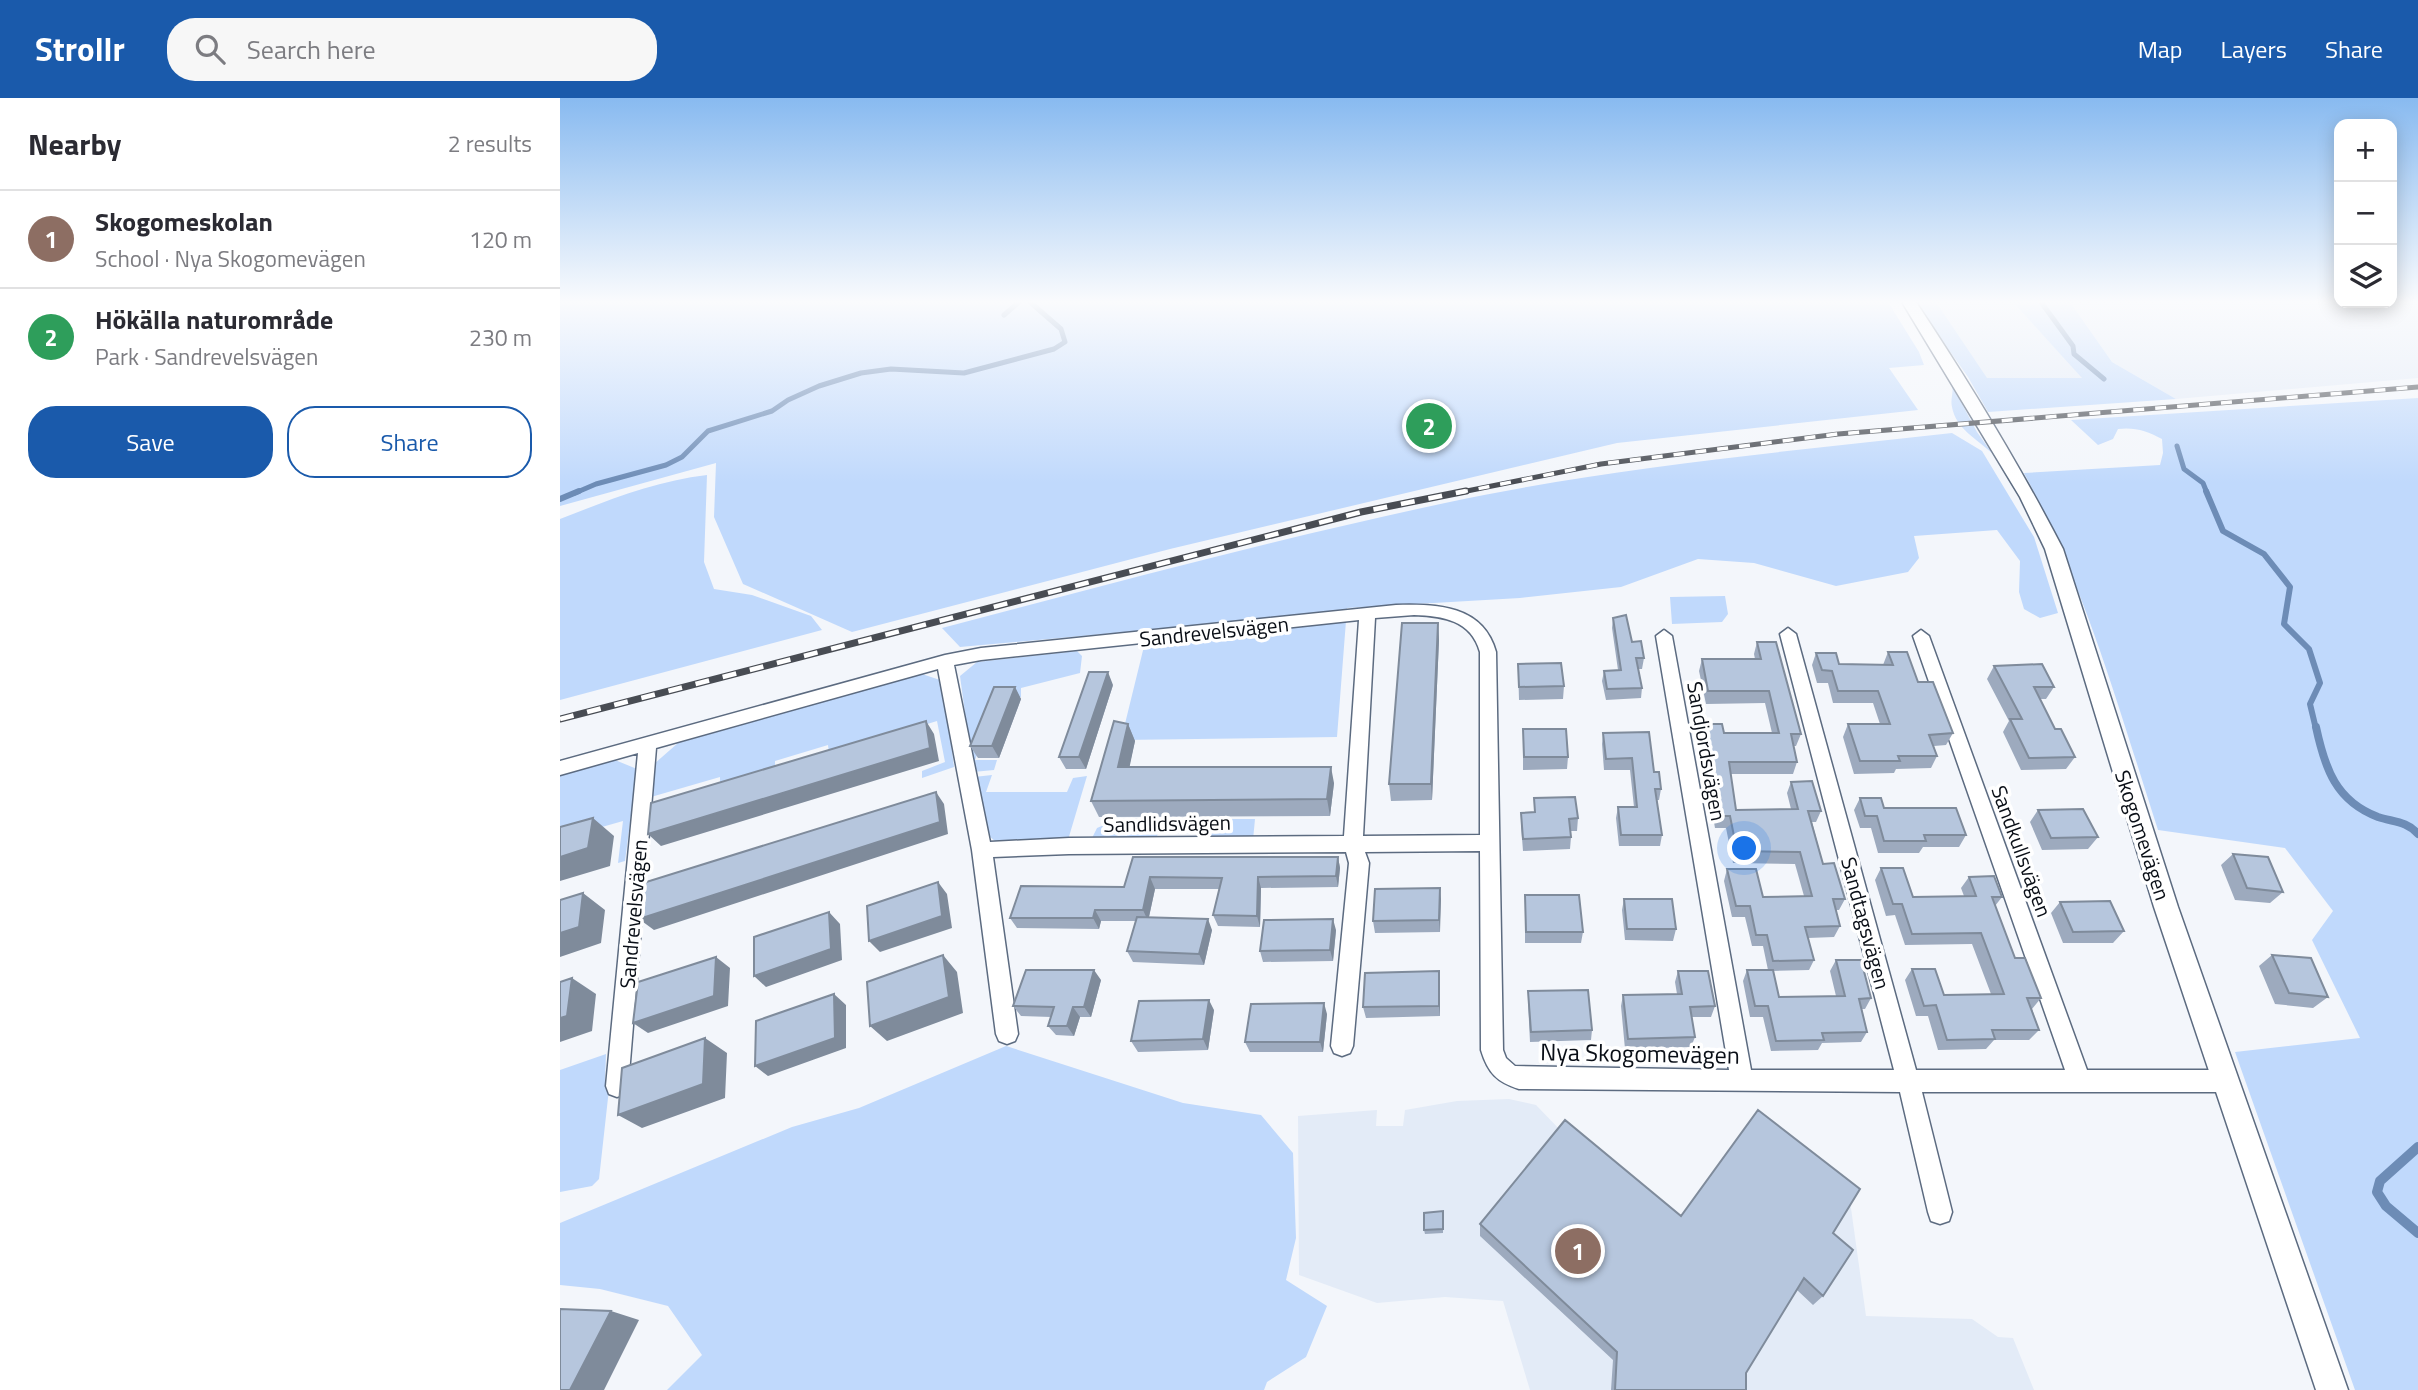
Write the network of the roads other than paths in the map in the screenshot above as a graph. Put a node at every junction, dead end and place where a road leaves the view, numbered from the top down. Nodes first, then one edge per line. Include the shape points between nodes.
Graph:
1 (1948, 362) edge
2 (1367, 615) junction
3 (1480, 630) joint
4 (1788, 634) dead end
5 (1664, 636) dead end
6 (1921, 636) dead end
7 (945, 661) junction
8 (648, 743) junction
9 (560, 768) edge
10 (1353, 843) junction
11 (1491, 843) junction
12 (982, 850) junction
13 (1007, 1034) dead end
14 (1342, 1046) dead end
15 (1908, 1080) junction
16 (1742, 1081) junction
17 (2225, 1081) junction
18 (2080, 1082) junction
19 (617, 1086) edge
20 (1940, 1212) dead end
21 (2332, 1390) edge

1 - 17 street, Skogomevägen via 2048,533
2 - 3 street, Sandrevelsvägen via 1440,611 1464,618
2 - 7 street, Sandrevelsvägen
2 - 10 street
3 - 11 street, Nya Skogomevägen via 1488,652
4 - 15 street, Sandtagsvägen
5 - 16 street, Sandjordsvägen
6 - 18 street, Sandkullsvägen
7 - 8 street, Sandrevelsvägen
7 - 12 street
8 - 9 street, Sandrevelsvägen
8 - 19 street, Sandrevelsvägen
10 - 11 street, Sandlidsvägen
10 - 12 street, Sandlidsvägen
10 - 14 street via 1359,863
11 - 16 street, Nya Skogomevägen via 1492,1049 1503,1073 1519,1078
12 - 13 street
15 - 16 street, Nya Skogomevägen
15 - 18 street, Nya Skogomevägen
15 - 20 street, Sandtagsvägen
17 - 18 street, Nya Skogomevägen
17 - 21 street, Skogomevägen

